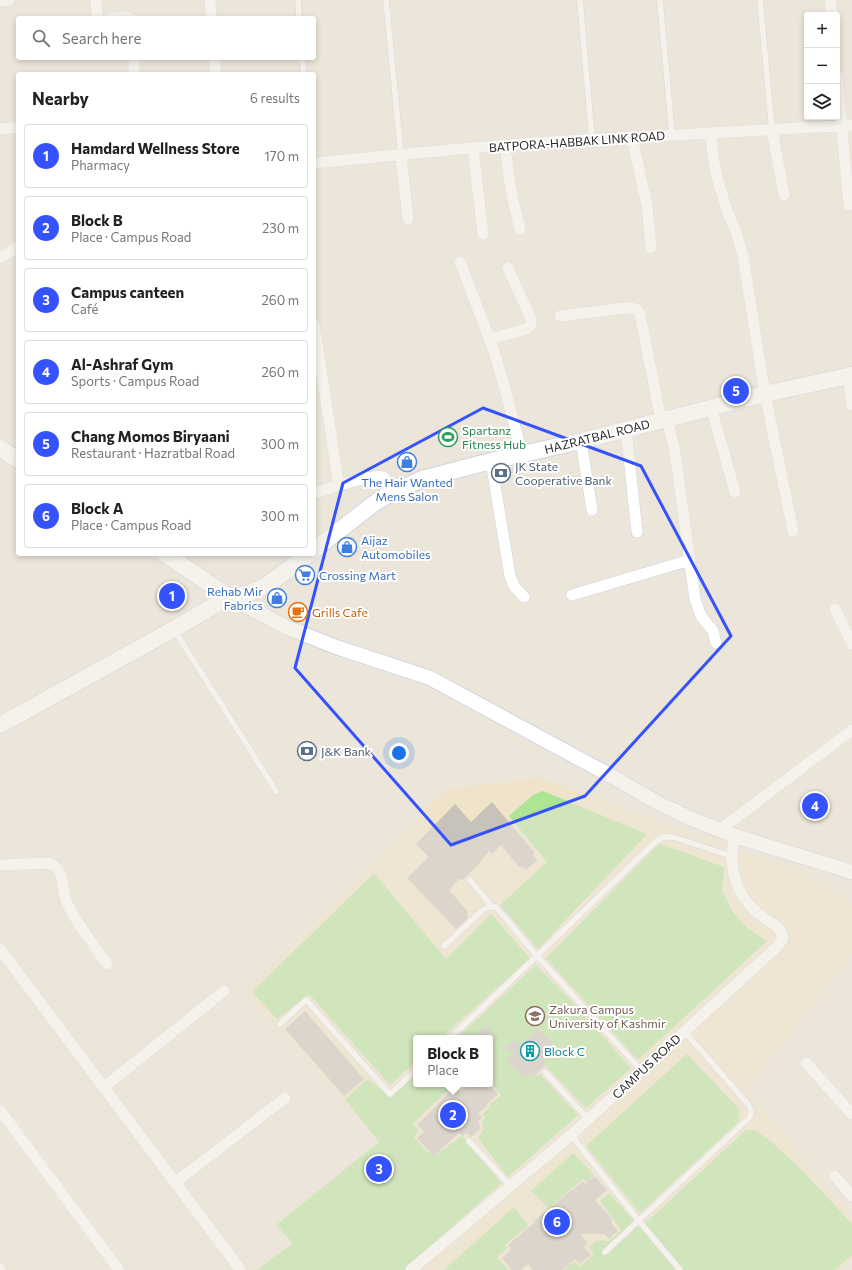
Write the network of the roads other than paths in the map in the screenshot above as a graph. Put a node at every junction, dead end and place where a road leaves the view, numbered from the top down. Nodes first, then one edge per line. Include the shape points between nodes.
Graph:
1 (9, 0) edge
2 (96, 0) edge
3 (210, 0) edge
4 (298, 0) edge
5 (386, 0) edge
6 (580, 0) edge
7 (660, 0) edge
8 (760, 0) edge
9 (830, 0) edge
10 (0, 1) edge
11 (832, 12) edge
12 (97, 16) edge
13 (211, 16) edge
14 (299, 16) edge
15 (134, 60) edge
16 (214, 60) edge
17 (302, 60) edge
18 (134, 72) edge
19 (216, 72) edge
20 (304, 72) edge
21 (839, 84) edge
22 (847, 126) edge
23 (16, 127) edge
24 (0, 129) edge
25 (772, 130) junction
26 (711, 132) junction
27 (672, 134) junction
28 (632, 137) junction
29 (592, 140) junction
30 (506, 145) junction
31 (473, 148) junction
32 (401, 154) junction
33 (316, 163) edge
34 (784, 194) dead end
35 (849, 205) dead end
36 (408, 219) dead end
37 (520, 229) dead end
38 (483, 234) dead end
39 (16, 248) edge
40 (651, 248) dead end
41 (0, 258) edge
42 (460, 262) dead end
43 (508, 268) dead end
44 (560, 316) dead end
45 (316, 337) edge
46 (490, 339) junction
47 (850, 376) edge
48 (765, 394) junction
49 (852, 405) edge
50 (711, 407) junction
51 (664, 419) junction
52 (626, 430) junction
53 (581, 441) junction
54 (0, 448) edge
55 (522, 454) junction
56 (16, 459) edge
57 (491, 461) junction
58 (339, 486) junction
59 (316, 492) edge
60 (393, 492) junction
61 (735, 492) dead end
62 (592, 510) dead end
63 (793, 531) dead end
64 (637, 532) dead end
65 (316, 548) edge
66 (169, 556) edge
67 (306, 556) edge
68 (690, 560) junction
69 (572, 595) dead end
70 (524, 596) dead end
71 (229, 597) junction
72 (835, 609) dead end
73 (174, 629) junction
74 (716, 643) dead end
75 (852, 644) edge
76 (0, 725) edge
77 (852, 730) edge
78 (276, 791) dead end
79 (720, 830) junction
80 (735, 836) junction
81 (731, 856) junction
82 (0, 865) edge
83 (852, 872) edge
84 (470, 880) dead end
85 (492, 907) junction
86 (444, 946) dead end
87 (0, 949) edge
88 (537, 956) junction
89 (107, 964) dead end
90 (224, 991) dead end
91 (280, 1024) dead end
92 (684, 1031) junction
93 (453, 1035) edge
94 (806, 1063) dead end
95 (641, 1070) junction
96 (545, 1072) dead end
97 (413, 1073) edge
98 (104, 1087) junction
99 (285, 1098) dead end
100 (0, 1110) edge
101 (852, 1114) edge
102 (588, 1119) junction
103 (571, 1134) junction
104 (470, 1141) dead end
105 (835, 1176) dead end
106 (176, 1182) junction
107 (511, 1186) junction
108 (852, 1196) edge
109 (639, 1221) junction
110 (605, 1252) dead end
111 (240, 1269) dead end
112 (119, 1270) edge
113 (411, 1270) edge
114 (680, 1270) edge

1 - 10 street
2 - 12 street
3 - 13 street
4 - 14 lane
5 - 32 lane
6 - 29 lane
7 - 27 lane
8 - 25 lane
9 - 11 street
15 - 18 street
16 - 19 street
17 - 20 lane
21 - 22 street
22 - 25 street, BATPORA-HABBAK LINK ROAD
22 - 35 street
23 - 24 street
25 - 26 street, BATPORA-HABBAK LINK ROAD
25 - 34 street
26 - 27 street, BATPORA-HABBAK LINK ROAD
26 - 48 street via 717,177 743,256
27 - 28 street, BATPORA-HABBAK LINK ROAD
28 - 29 street, BATPORA-HABBAK LINK ROAD
28 - 40 street via 648,206
29 - 30 street, BATPORA-HABBAK LINK ROAD
30 - 31 street, BATPORA-HABBAK LINK ROAD
30 - 37 street via 512,202
31 - 32 street, BATPORA-HABBAK LINK ROAD
31 - 38 street
32 - 33 street, BATPORA-HABBAK LINK ROAD
32 - 36 street
39 - 41 street
42 - 46 street
43 - 46 street via 532,324 530,327
44 - 51 street via 637,309
45 - 58 street
46 - 55 street
47 - 48 main road, HAZRATBAL ROAD
47 - 49 street
48 - 50 main road, HAZRATBAL ROAD
48 - 63 street
50 - 51 main road, HAZRATBAL ROAD
50 - 61 street
51 - 52 main road, HAZRATBAL ROAD
51 - 68 street via 675,452
52 - 53 main road, HAZRATBAL ROAD
52 - 64 street
53 - 55 main road, HAZRATBAL ROAD
53 - 62 street
54 - 56 main road
55 - 57 main road, HAZRATBAL ROAD
57 - 60 main road, HAZRATBAL ROAD via 422,479
57 - 70 street via 510,576 514,586
58 - 59 street
58 - 60 street via 379,475 384,477
60 - 65 main road, HAZRATBAL ROAD
66 - 71 main road
67 - 71 main road via 267,585 250,593
68 - 69 street
68 - 74 street via 697,609 713,631
71 - 73 main road
71 - 79 street via 288,628 430,678 658,803
72 - 75 street
73 - 76 main road
73 - 78 lane
77 - 79 street
79 - 80 street
80 - 81 street, CAMPUS ROAD
80 - 83 street
81 - 88 lane via 673,837 663,837
81 - 92 street, CAMPUS ROAD via 734,877 742,896 756,912 781,930 783,938 778,946
82 - 89 street via 55,865 60,871 70,908
84 - 85 lane
85 - 86 lane via 484,909
85 - 88 lane via 496,907
87 - 98 street
88 - 93 lane
88 - 95 lane
90 - 98 street
91 - 97 lane via 306,1000 390,1094
92 - 95 street, CAMPUS ROAD
92 - 109 lane via 748,1104 750,1117
94 - 101 street
95 - 102 street, CAMPUS ROAD
96 - 102 lane
98 - 106 street
99 - 106 street
100 - 112 street
102 - 103 street, CAMPUS ROAD
103 - 107 street, CAMPUS ROAD
103 - 109 lane
104 - 107 lane
105 - 108 street
106 - 111 street
107 - 113 street, CAMPUS ROAD
109 - 110 lane
109 - 114 lane

